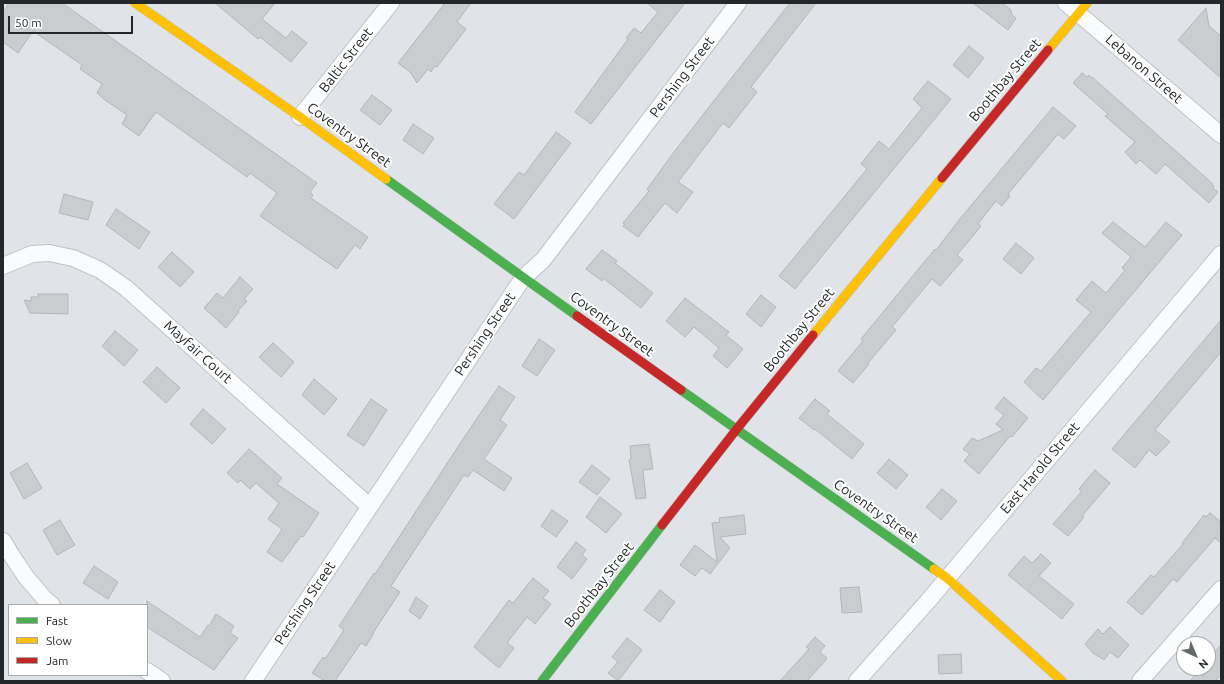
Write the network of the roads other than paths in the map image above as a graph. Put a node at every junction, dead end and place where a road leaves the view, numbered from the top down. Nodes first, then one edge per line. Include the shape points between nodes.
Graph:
1 (135, 3) edge
2 (391, 3) edge
3 (738, 3) edge
4 (1066, 3) edge
5 (1083, 8) edge
6 (300, 118) junction
7 (1221, 135) edge
8 (1221, 254) edge
9 (3, 266) edge
10 (523, 278) junction
11 (736, 430) junction
12 (370, 506) junction
13 (3, 541) edge
14 (947, 578) junction
15 (1221, 590) edge
16 (51, 604) edge
17 (148, 672) edge
18 (162, 681) edge
19 (253, 681) edge
20 (542, 681) edge
21 (857, 681) edge
22 (1062, 681) edge
23 (1140, 681) edge

1 - 6 street, Coventry Street
2 - 6 street, Baltic Street
3 - 10 street, Pershing Street via 543,260
4 - 5 street, Lebanon Street
5 - 7 street, Lebanon Street
5 - 11 street, Boothbay Street
6 - 10 street, Coventry Street
8 - 14 street, East Harold Street
9 - 12 street, Mayfair Court via 32,254 49,253 73,258 100,270 126,288
10 - 11 street, Coventry Street
10 - 12 street, Pershing Street
11 - 14 street, Coventry Street
11 - 20 street, Boothbay Street
12 - 19 street, Pershing Street
13 - 16 street via 26,576
14 - 21 street, East Harold Street
14 - 22 street, Coventry Street
15 - 23 street
17 - 18 street

